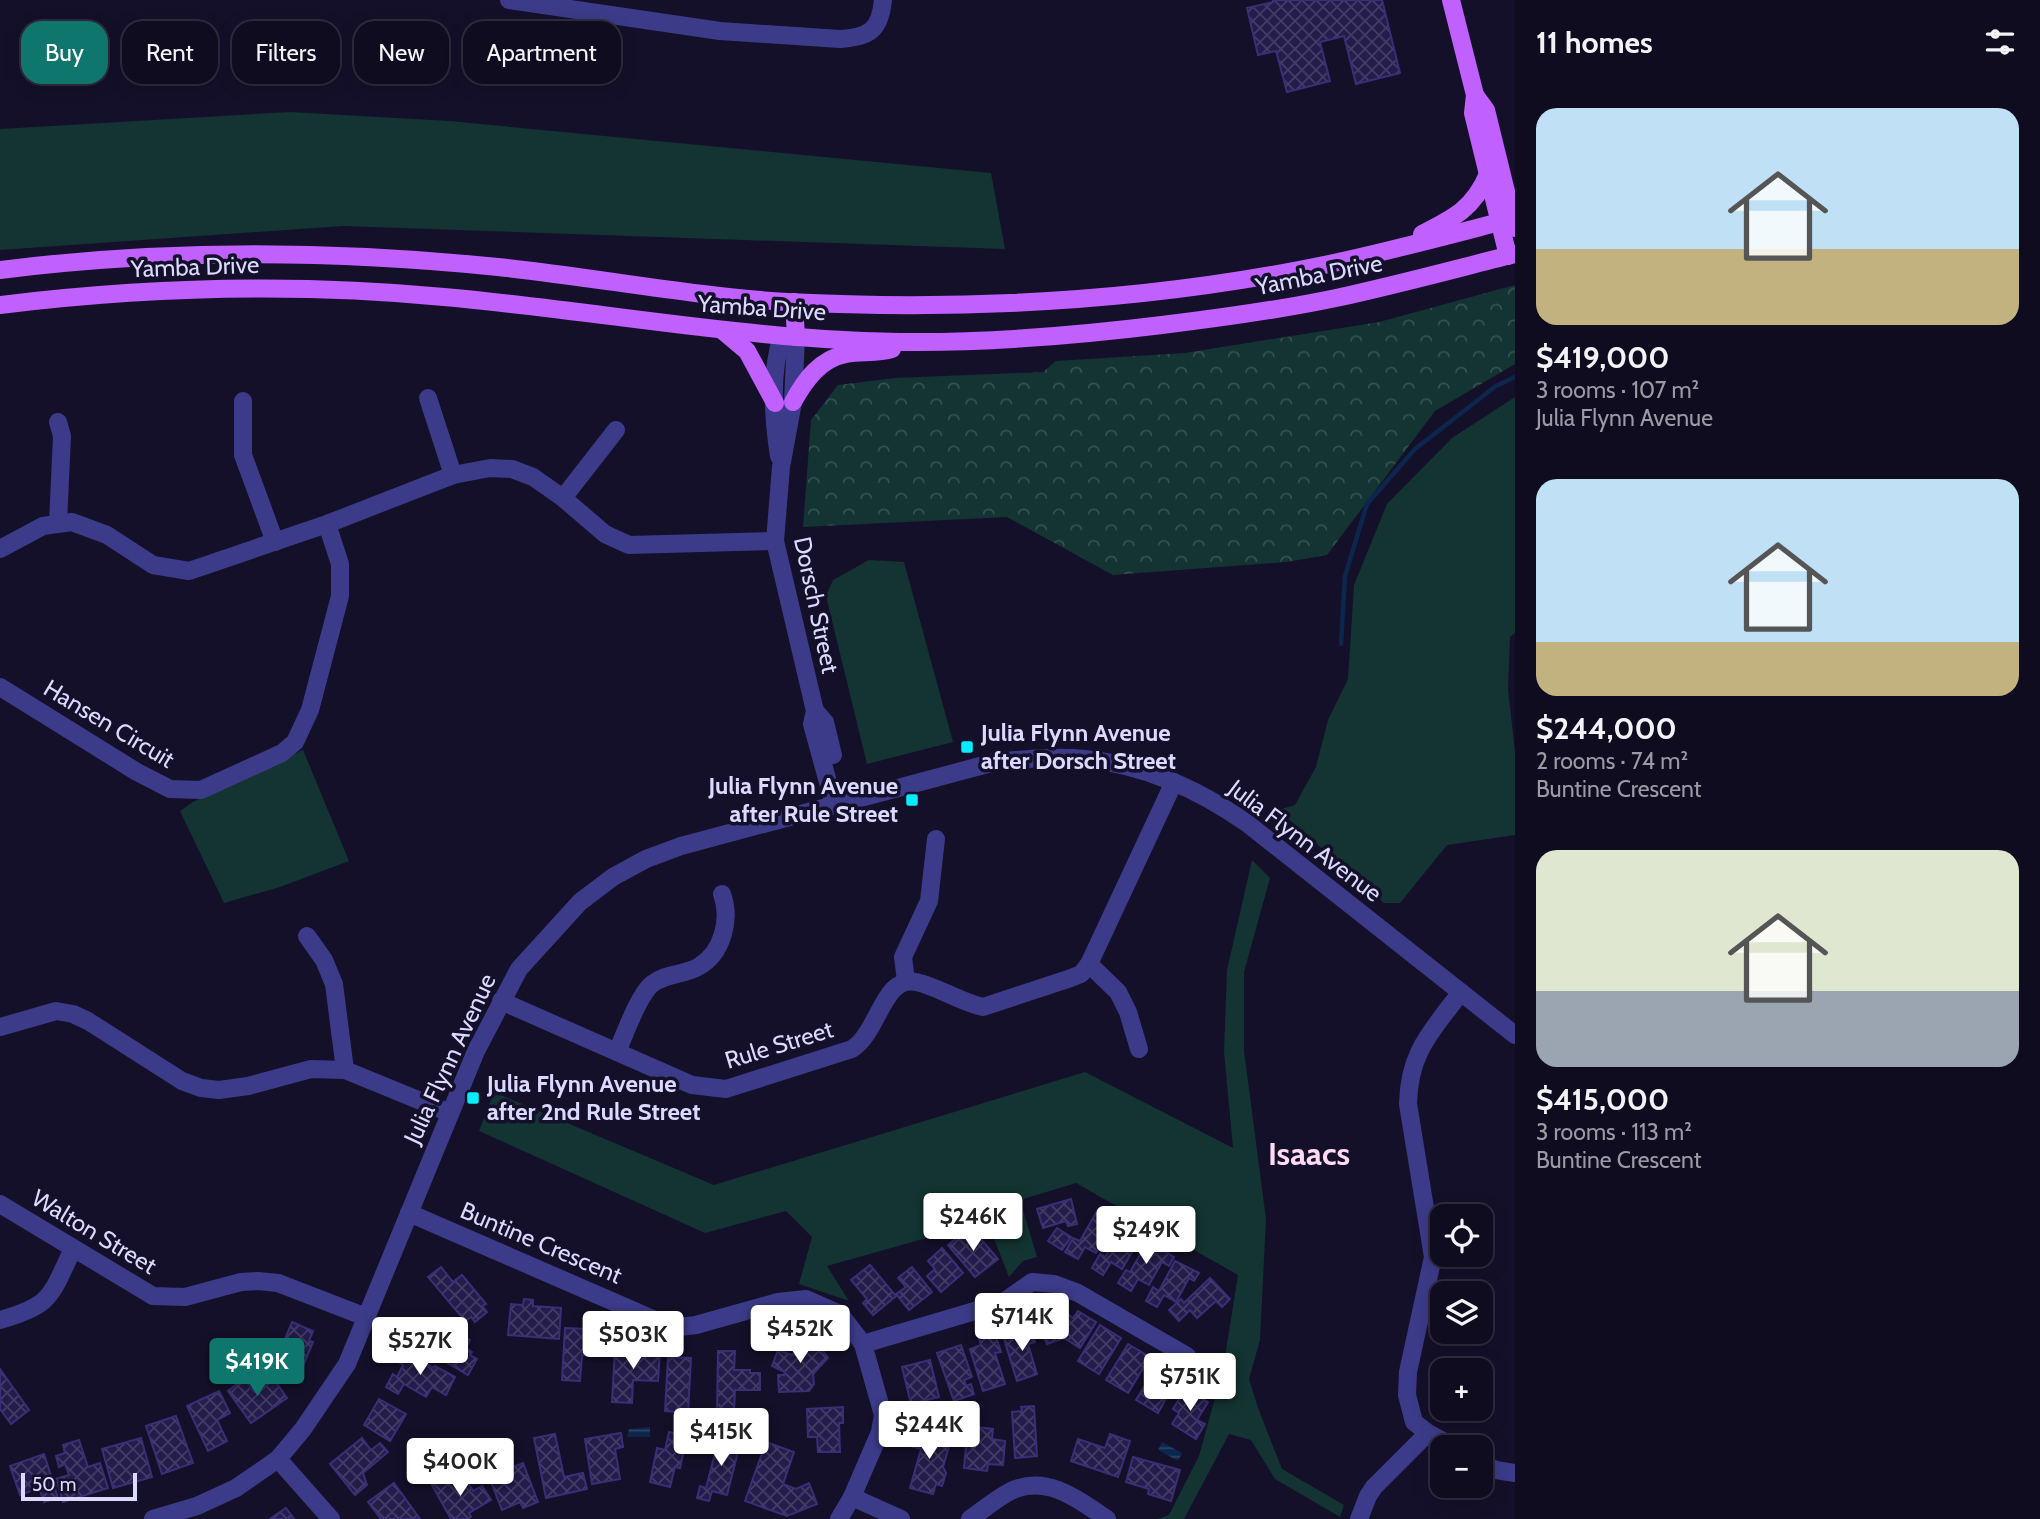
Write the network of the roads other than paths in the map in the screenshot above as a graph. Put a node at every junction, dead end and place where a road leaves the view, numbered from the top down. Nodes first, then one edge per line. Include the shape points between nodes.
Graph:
1 (509, 0) edge
2 (883, 0) edge
3 (1451, 0) edge
4 (1475, 95) junction
5 (1493, 137) junction
6 (1515, 168) edge
7 (1488, 174) junction
8 (1511, 222) edge
9 (1391, 250) junction
10 (1511, 255) edge
11 (0, 270) edge
12 (791, 302) junction
13 (0, 306) edge
14 (722, 330) junction
15 (789, 336) junction
16 (915, 342) junction
17 (428, 398) dead end
18 (243, 401) dead end
19 (784, 402) junction
20 (58, 422) dead end
21 (616, 429) dead end
22 (453, 475) junction
23 (563, 498) junction
24 (58, 523) junction
25 (327, 524) junction
26 (275, 542) junction
27 (775, 548) junction
28 (0, 549) edge
29 (0, 687) edge
30 (1174, 782) junction
31 (840, 802) junction
32 (936, 839) dead end
33 (722, 894) dead end
34 (307, 936) dead end
35 (1089, 964) junction
36 (906, 981) junction
37 (1461, 992) junction
38 (501, 1000) junction
39 (0, 1027) edge
40 (1515, 1035) edge
41 (1139, 1049) dead end
42 (617, 1052) junction
43 (345, 1070) junction
44 (450, 1113) junction
45 (0, 1204) edge
46 (409, 1213) junction
47 (73, 1249) junction
48 (366, 1317) junction
49 (0, 1320) edge
50 (863, 1344) junction
51 (1187, 1356) dead end
52 (1428, 1433) junction
53 (1432, 1435) edge
54 (278, 1459) junction
55 (1493, 1468) edge
56 (1515, 1473) edge
57 (852, 1497) junction
58 (153, 1519) edge
59 (331, 1519) edge
60 (839, 1519) edge
61 (901, 1519) edge
62 (970, 1519) edge
63 (1107, 1519) edge
64 (1359, 1519) edge

1 - 2 street via 720,31 840,40 871,32
3 - 4 main road
4 - 5 main road via 1486,110
4 - 7 main road via 1473,113
5 - 6 main road
5 - 8 main road
7 - 8 main road
7 - 9 main road via 1474,201 1444,223
8 - 9 main road
8 - 10 main road
9 - 12 main road, Yamba Drive via 1269,275 1130,294 910,305
10 - 16 main road, Yamba Drive via 1334,299 1237,316 1042,338
11 - 12 main road, Yamba Drive via 141,257 342,255 502,267
12 - 15 main road
13 - 14 main road, Yamba Drive via 99,295 226,289 363,291 522,304
14 - 15 main road, Yamba Drive
14 - 19 main road via 747,351
15 - 16 main road, Yamba Drive
15 - 19 street, Dorsch Street via 777,355
16 - 19 main road via 831,359
17 - 22 street
18 - 26 street via 243,455
19 - 27 street, Dorsch Street via 774,424 781,467
20 - 24 street via 62,436
21 - 23 street
22 - 23 street via 512,469
22 - 25 street
23 - 27 street via 605,534 629,545
24 - 26 street via 72,522 107,535 153,565 189,571
24 - 28 street
25 - 26 street
25 - 29 street, Hansen Circuit via 340,564 340,596 310,710 295,742 282,753 201,790 170,789
27 - 31 street, Dorsch Street via 815,711 812,724
30 - 31 street, Julia Flynn Avenue via 1134,768 1044,757 995,762
30 - 35 street
30 - 37 street, Julia Flynn Avenue via 1248,824
31 - 38 street, Julia Flynn Avenue via 681,846 613,877 547,936
32 - 36 street via 929,901 903,957
33 - 42 street via 725,930 715,952 698,967 652,984
34 - 43 street via 334,984
35 - 36 street via 1081,974 984,1007
35 - 41 street via 1118,992
36 - 42 street, Rule Street via 893,987 862,1043 726,1089 692,1085
37 - 40 street, Julia Flynn Avenue
37 - 52 street via 1421,1046 1409,1087 1433,1257 1406,1395 1414,1422
38 - 42 street, Rule Street
38 - 44 street, Julia Flynn Avenue
39 - 43 street via 56,1011 73,1014 201,1088 248,1086 312,1069
43 - 44 street
44 - 46 street, Julia Flynn Avenue
45 - 47 street, Walton Street
46 - 48 street, Julia Flynn Avenue
46 - 50 street, Buntine Crescent via 662,1323 696,1325 778,1302 806,1299 840,1314
47 - 48 street, Walton Street via 153,1296 184,1297 258,1281 278,1283
47 - 49 street via 43,1303
48 - 54 street, Julia Flynn Avenue via 347,1364
50 - 51 street via 1002,1303 1032,1282 1078,1293
50 - 57 street, Buntine Crescent via 883,1415
52 - 53 street
52 - 64 street via 1374,1487
54 - 58 street, Julia Flynn Avenue via 236,1488
54 - 59 street
55 - 56 street
57 - 60 street, Buntine Crescent
57 - 61 street
62 - 63 street via 1011,1491 1030,1485 1052,1487

